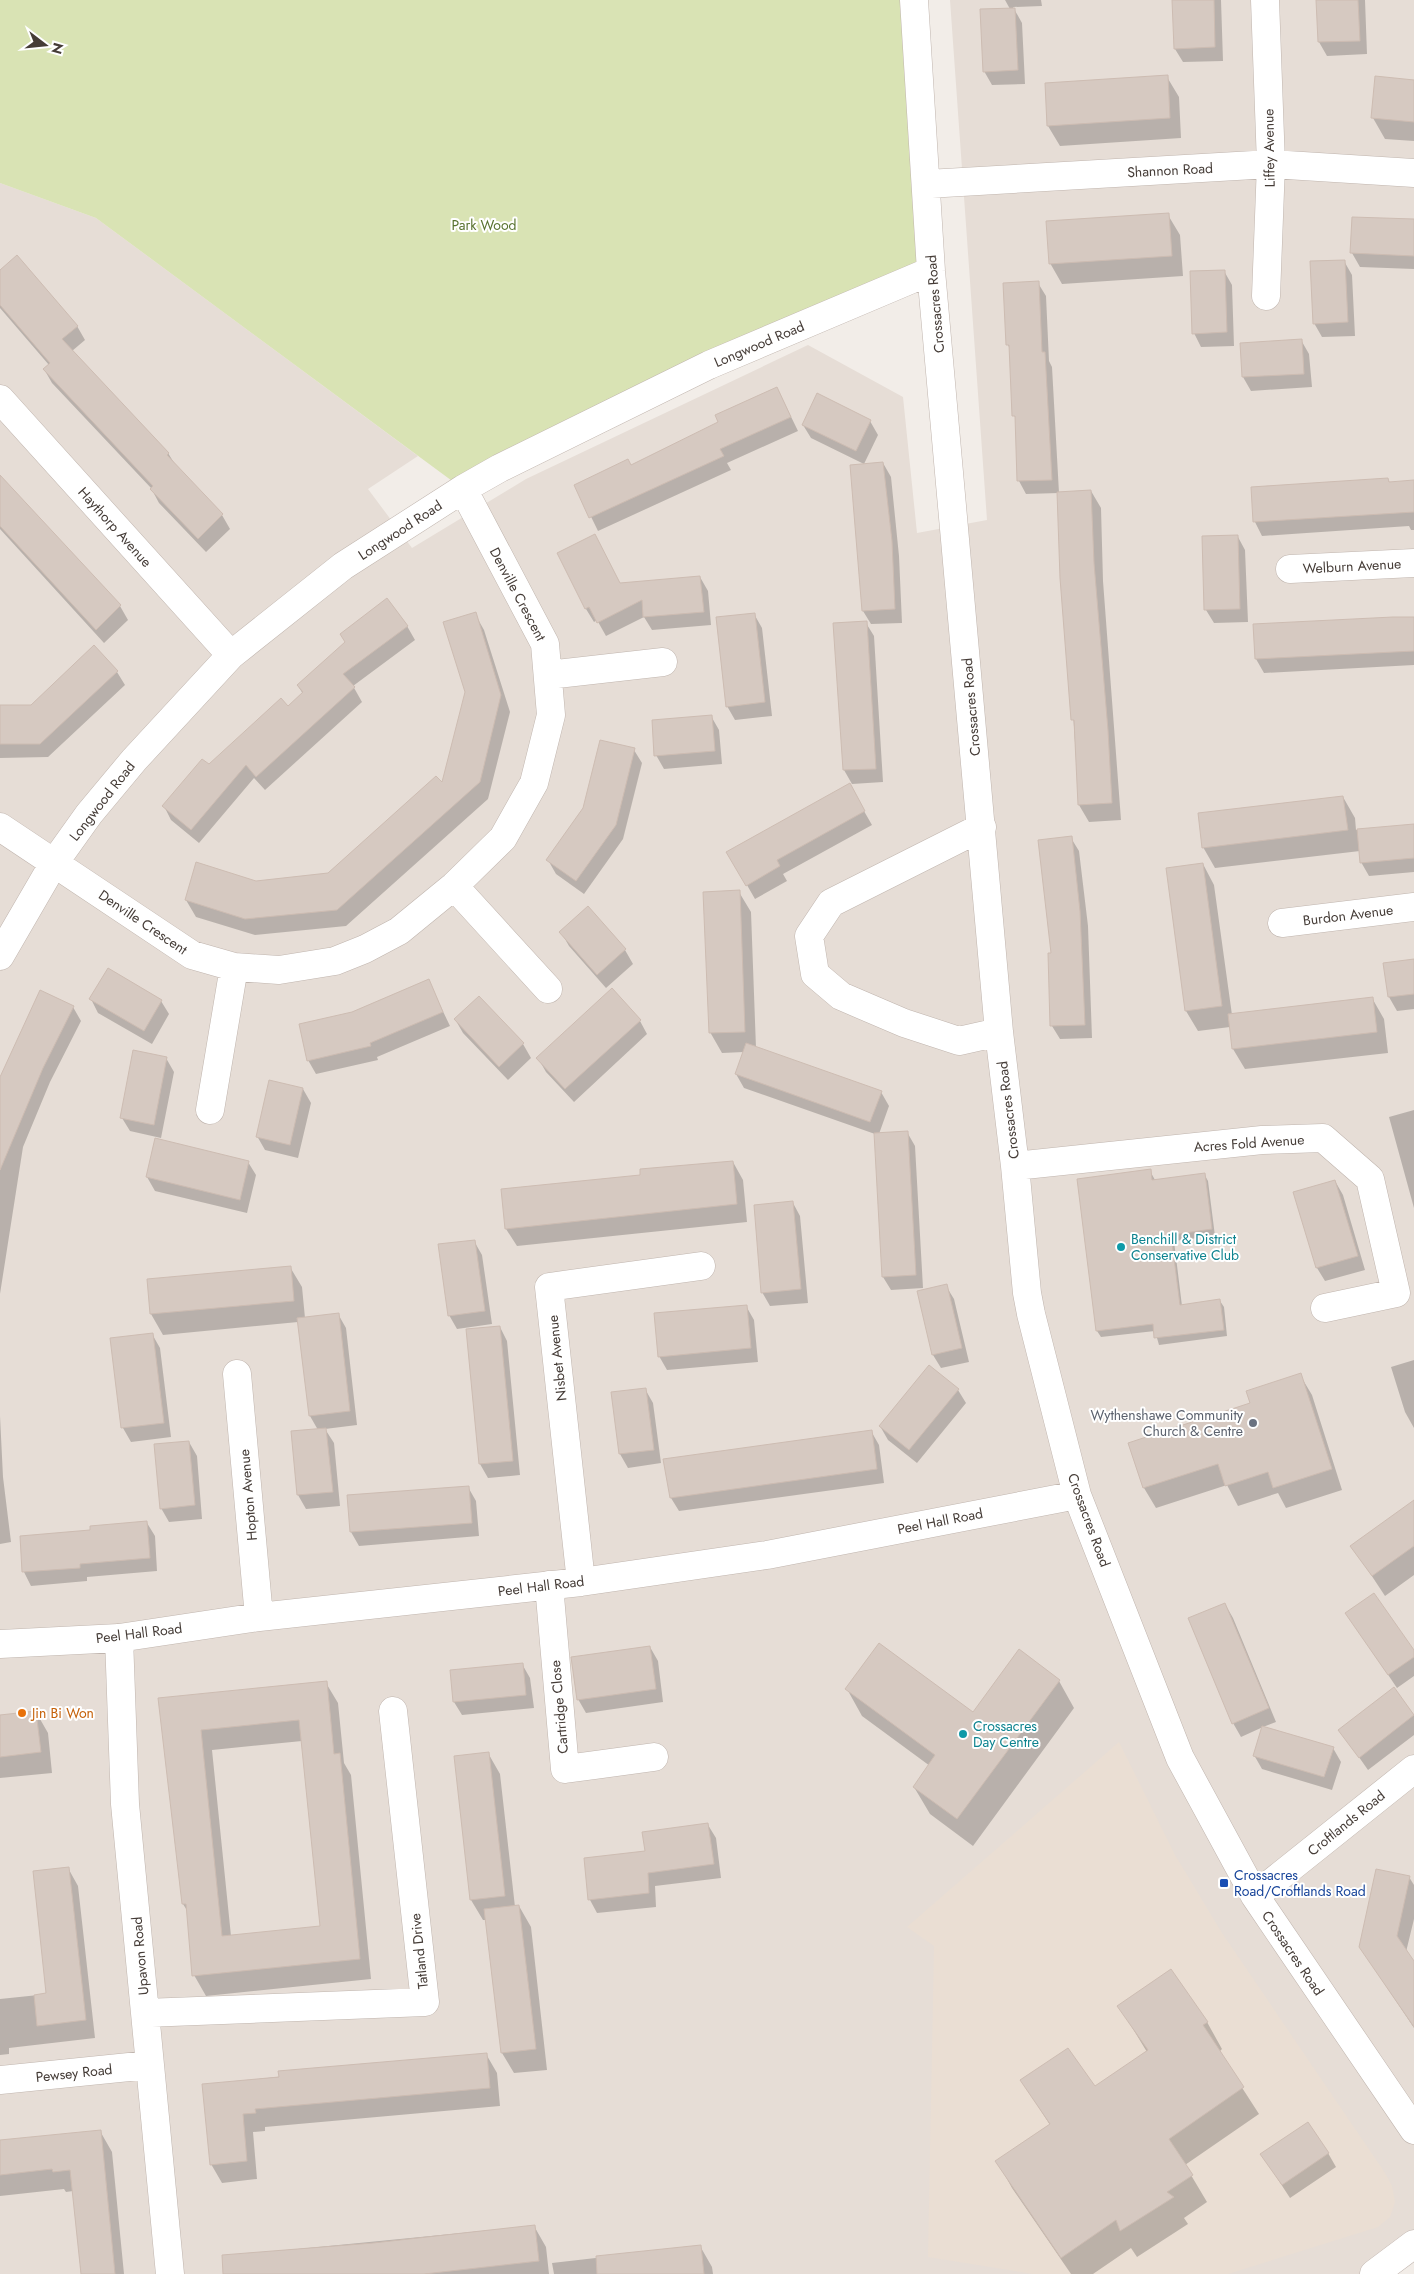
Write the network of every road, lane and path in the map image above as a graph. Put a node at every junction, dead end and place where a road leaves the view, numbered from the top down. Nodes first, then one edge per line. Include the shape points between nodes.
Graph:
1 (914, 0) edge
2 (1265, 0) edge
3 (1271, 164) junction
4 (1414, 173) edge
5 (927, 184) junction
6 (931, 271) junction
7 (1266, 296) dead end
8 (0, 399) edge
9 (463, 489) junction
10 (1414, 563) edge
11 (1290, 569) dead end
12 (231, 655) junction
13 (663, 662) dead end
14 (548, 676) junction
15 (0, 827) edge
16 (982, 827) junction
17 (54, 863) junction
18 (454, 886) junction
19 (1414, 907) edge
20 (1282, 923) dead end
21 (0, 956) edge
22 (234, 967) junction
23 (548, 989) dead end
24 (999, 1032) junction
25 (210, 1110) dead end
26 (1015, 1166) junction
27 (701, 1266) dead end
28 (1325, 1308) dead end
29 (237, 1374) dead end
30 (1077, 1495) junction
31 (581, 1582) junction
32 (549, 1585) junction
33 (259, 1617) junction
34 (118, 1638) junction
35 (0, 1644) edge
36 (393, 1711) dead end
37 (654, 1757) dead end
38 (1414, 1769) edge
39 (1255, 1896) junction
40 (145, 2013) junction
41 (149, 2065) junction
42 (0, 2080) edge
43 (1414, 2130) edge
44 (1414, 2244) edge
45 (170, 2274) edge
46 (1374, 2274) edge

1 - 5 street, Crossacres Road
2 - 3 street, Liffey Avenue
3 - 4 street, Shannon Road
3 - 5 street, Shannon Road
3 - 7 street, Liffey Avenue
5 - 6 street, Crossacres Road
6 - 9 street, Longwood Road via 709,365
6 - 16 street, Crossacres Road
8 - 12 street, Haythorp Avenue
9 - 12 street, Longwood Road via 343,566
9 - 14 street, Denville Crescent via 545,644
10 - 11 street, Welburn Avenue
12 - 17 street, Longwood Road via 134,760
13 - 14 street
14 - 18 street, Denville Crescent via 551,715 534,783 503,838
15 - 17 street, Denville Crescent
16 - 24 street, Crossacres Road
16 - 24 street via 830,903 809,936 815,974 841,996 959,1042
17 - 21 street, Longwood Road
17 - 22 street, Denville Crescent via 192,955
18 - 22 street, Denville Crescent via 399,932 335,961 280,970
18 - 23 street
19 - 20 street, Burdon Avenue
22 - 25 street
24 - 26 street, Crossacres Road
26 - 28 street, Acres Fold Avenue via 1262,1140 1323,1138 1370,1179 1396,1293
26 - 30 street, Crossacres Road via 1029,1307
27 - 31 street, Nisbet Avenue via 549,1287
29 - 33 street, Hopton Avenue
30 - 31 street, Peel Hall Road via 767,1555
30 - 39 street, Crossacres Road via 1180,1758
31 - 32 street, Peel Hall Road
32 - 33 street, Peel Hall Road
32 - 37 street, Cartridge Close via 565,1769
33 - 34 street, Peel Hall Road
34 - 35 street, Peel Hall Road
34 - 40 street, Upavon Road via 125,1804
36 - 40 street, Tatland Drive via 425,2002
38 - 39 street, Croftlands Road
39 - 43 street, Crossacres Road
40 - 41 street, Upavon Road
41 - 42 street, Pewsey Road
41 - 45 street, Upavon Road
44 - 46 street

